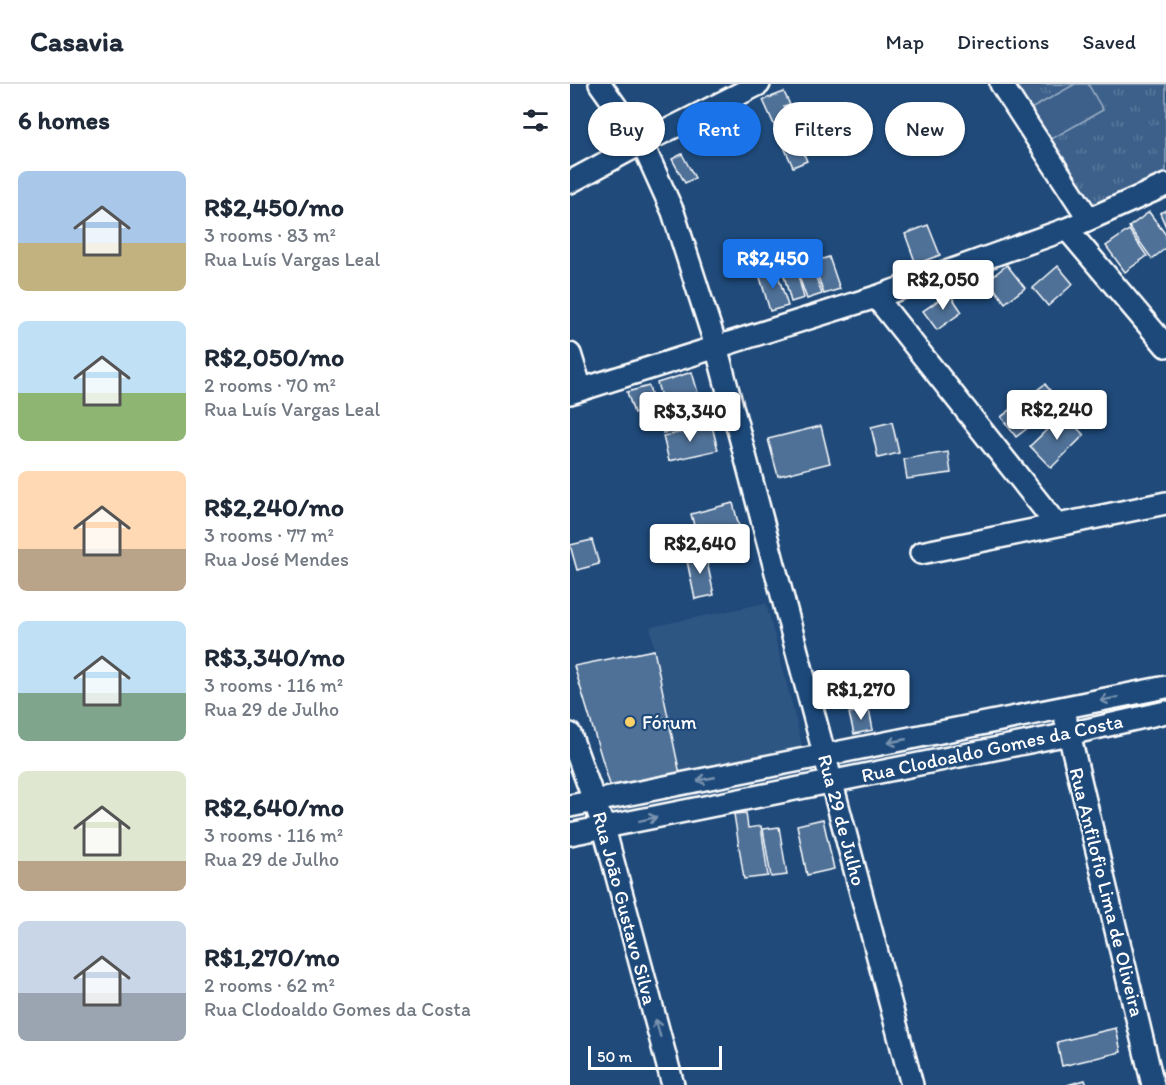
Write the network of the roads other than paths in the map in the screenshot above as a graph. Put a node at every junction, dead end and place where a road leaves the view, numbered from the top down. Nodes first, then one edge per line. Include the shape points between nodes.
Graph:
1 (600, 84) edge
2 (759, 84) edge
3 (1001, 84) edge
4 (613, 102) edge
5 (665, 131) edge
6 (618, 156) edge
7 (648, 156) edge
8 (570, 182) edge
9 (1166, 185) edge
10 (1089, 219) junction
11 (1067, 229) junction
12 (876, 297) junction
13 (716, 346) junction
14 (1166, 346) edge
15 (570, 354) edge
16 (576, 391) edge
17 (1166, 503) edge
18 (1056, 524) junction
19 (921, 553) dead end
20 (1166, 687) edge
21 (1063, 709) junction
22 (1166, 712) edge
23 (570, 734) edge
24 (1068, 734) junction
25 (825, 756) junction
26 (832, 781) junction
27 (595, 800) junction
28 (570, 806) edge
29 (604, 828) junction
30 (570, 834) edge
31 (673, 1085) edge
32 (912, 1085) edge
33 (1153, 1085) edge

1 - 4 street, Rua 29 de Julho
2 - 5 street
3 - 10 street
6 - 8 street
7 - 13 street, Rua 29 de Julho via 680,230
9 - 10 street
10 - 11 street
11 - 12 street
11 - 14 street
12 - 13 street
12 - 18 street
13 - 16 street
13 - 25 street, Rua 29 de Julho
15 - 16 street
17 - 18 street
18 - 19 street
20 -> 21 street, Rua Clodoaldo Gomes da Costa
21 - 24 street, Rua Anfilofio Lima de Oliveira
21 -> 25 street, Rua Clodoaldo Gomes da Costa
22 - 24 street, Rua Clodoaldo Gomes da Costa
23 - 27 street, Rua João Gustavo Silva
24 - 26 street, Rua Clodoaldo Gomes da Costa
24 - 33 street, Rua Anfilofio Lima de Oliveira
25 - 26 street, Rua 29 de Julho
25 -> 27 street, Rua Clodoaldo Gomes da Costa
29 -> 26 street, Rua Clodoaldo Gomes da Costa
26 - 32 street, Rua 29 de Julho
27 - 28 street, Rua Clodoaldo Gomes da Costa
27 - 29 street, Rua João Gustavo Silva
29 - 30 street, Rua Clodoaldo Gomes da Costa
31 -> 29 street, Rua João Gustavo Silva

